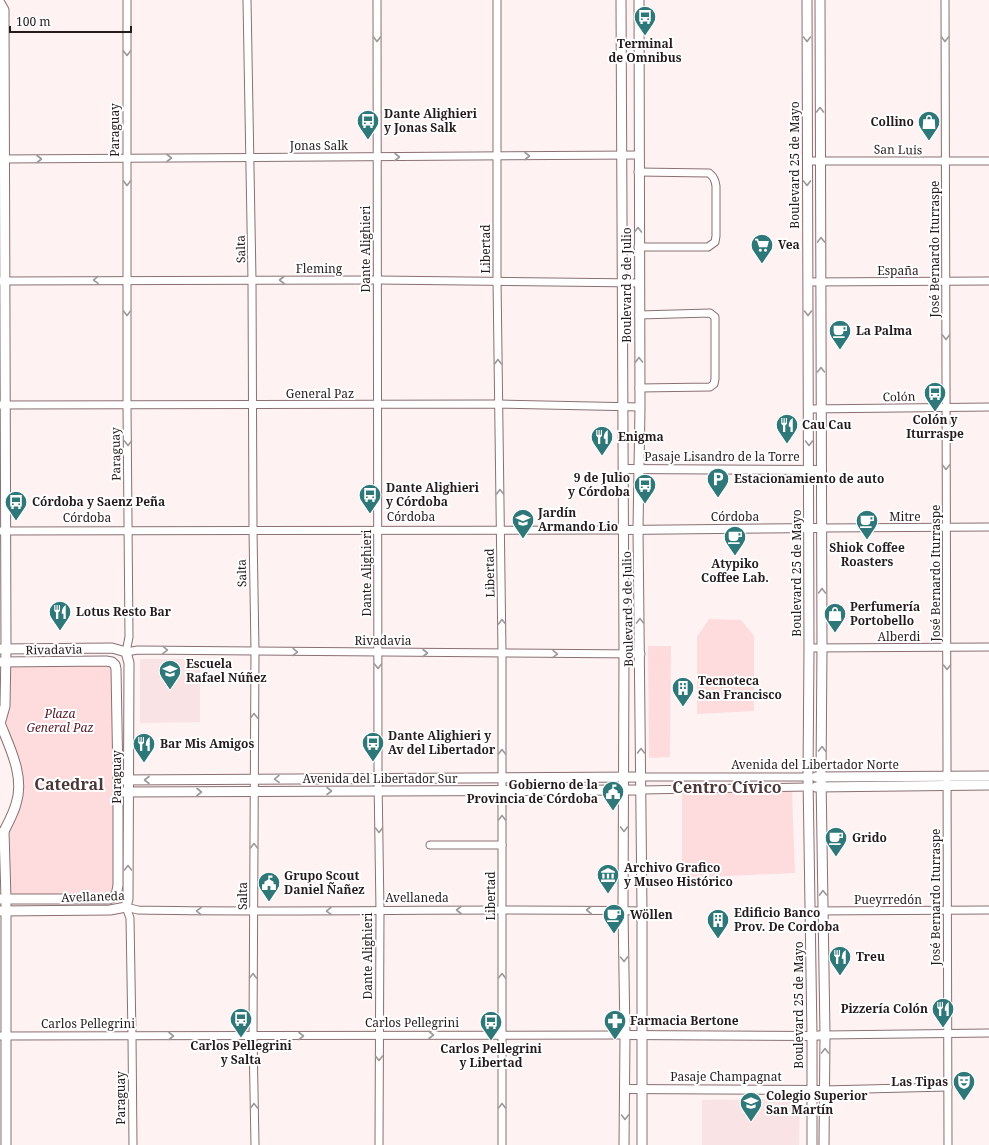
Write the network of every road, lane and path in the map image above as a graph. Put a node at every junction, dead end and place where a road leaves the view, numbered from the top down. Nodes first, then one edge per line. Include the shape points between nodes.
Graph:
1 (127, 0) edge
2 (247, 0) edge
3 (377, 0) edge
4 (497, 0) edge
5 (621, 0) edge
6 (639, 0) edge
7 (807, 0) edge
8 (820, 0) edge
9 (945, 0) edge
10 (0, 3) edge
11 (807, 77) junction
12 (820, 78) junction
13 (638, 155) junction
14 (496, 156) junction
15 (622, 156) junction
16 (377, 157) junction
17 (127, 158) junction
18 (250, 158) junction
19 (2, 159) edge
20 (820, 160) junction
21 (807, 161) junction
22 (989, 161) edge
23 (945, 162) junction
24 (638, 172) junction
25 (638, 247) junction
26 (127, 280) junction
27 (252, 280) junction
28 (377, 280) junction
29 (497, 280) junction
30 (2, 281) edge
31 (989, 281) edge
32 (623, 282) junction
33 (808, 282) junction
34 (821, 282) junction
35 (946, 282) junction
36 (638, 283) junction
37 (639, 315) junction
38 (640, 388) junction
39 (378, 404) junction
40 (499, 404) junction
41 (3, 405) edge
42 (253, 405) junction
43 (127, 406) junction
44 (622, 407) junction
45 (640, 407) junction
46 (989, 407) edge
47 (946, 408) junction
48 (809, 409) junction
49 (822, 409) junction
50 (623, 469) junction
51 (639, 469) junction
52 (809, 470) junction
53 (822, 470) junction
54 (946, 527) junction
55 (989, 527) edge
56 (809, 528) junction
57 (822, 528) junction
58 (500, 529) junction
59 (129, 530) junction
60 (253, 530) junction
61 (378, 530) junction
62 (624, 530) junction
63 (638, 530) junction
64 (3, 531) edge
65 (989, 647) edge
66 (809, 648) junction
67 (822, 648) junction
68 (947, 648) junction
69 (3, 649) edge
70 (255, 651) junction
71 (126, 652) junction
72 (378, 653) junction
73 (502, 653) junction
74 (624, 654) junction
75 (641, 654) junction
76 (2, 662) edge
77 (115, 665) junction
78 (0, 724) edge
79 (989, 776) edge
80 (502, 777) junction
81 (624, 777) junction
82 (641, 777) junction
83 (808, 777) junction
84 (821, 777) junction
85 (378, 778) junction
86 (254, 779) junction
87 (118, 780) junction
88 (129, 780) junction
89 (946, 781) junction
90 (989, 785) edge
91 (808, 786) junction
92 (822, 787) junction
93 (624, 790) junction
94 (642, 790) junction
95 (378, 791) junction
96 (502, 791) junction
97 (118, 792) junction
98 (129, 792) junction
99 (254, 792) junction
100 (2, 835) edge
101 (430, 845) dead end
102 (502, 845) junction
103 (116, 896) junction
104 (3, 899) edge
105 (126, 907) junction
106 (503, 910) junction
107 (623, 910) junction
108 (948, 910) junction
109 (989, 910) edge
110 (3, 911) edge
111 (380, 911) junction
112 (642, 911) junction
113 (810, 911) junction
114 (823, 911) junction
115 (254, 912) junction
116 (989, 1033) edge
117 (948, 1034) junction
118 (501, 1035) junction
119 (625, 1035) junction
120 (643, 1035) junction
121 (825, 1035) junction
122 (3, 1036) edge
123 (132, 1036) junction
124 (253, 1036) junction
125 (379, 1036) junction
126 (812, 1036) junction
127 (948, 1088) junction
128 (625, 1089) junction
129 (642, 1089) junction
130 (812, 1090) junction
131 (824, 1090) junction
132 (6, 1145) edge
133 (133, 1145) edge
134 (255, 1145) edge
135 (379, 1145) edge
136 (502, 1145) edge
137 (624, 1145) edge
138 (642, 1145) edge
139 (812, 1145) edge
140 (824, 1145) edge
141 (948, 1145) edge

1 -> 17 street, Paraguay
2 - 18 street, Salta
3 -> 16 street, Dante Alighieri
4 - 14 street, Libertad
5 - 15 main road, Boulevard 9 de Julio
6 - 13 main road, Boulevard 9 de Julio
7 -> 11 main road, Boulevard 25 de Mayo
8 - 12 main road, Boulevard 25 de Mayo
9 -> 23 street, José Bernardo Iturraspe
10 - 19 main road via 4,10
11 - 12 street
11 - 21 main road, Boulevard 25 de Mayo
20 -> 12 main road, Boulevard 25 de Mayo
13 - 15 street, Jonas Salk
13 - 24 main road, Boulevard 9 de Julio
14 -> 15 street, Jonas Salk
16 -> 14 street, Jonas Salk
14 - 29 street, Libertad
15 - 32 main road, Boulevard 9 de Julio
16 - 18 street, Jonas Salk
16 - 28 street, Dante Alighieri
17 -> 18 street, Jonas Salk
19 -> 17 street, Jonas Salk
17 -> 26 street, Paraguay
18 - 27 street, Salta
19 - 30 main road
20 - 21 street, San Luis
20 - 23 street, San Luis
34 -> 20 main road, Boulevard 25 de Mayo
21 -> 33 main road, Boulevard 25 de Mayo
22 - 23 street, San Luis
23 - 35 street, José Bernardo Iturraspe
25 -> 24 main road, Boulevard 9 de Julio
24 - 25 street via 709,173 715,178 716,186 715,242 708,247
25 - 36 main road, Boulevard 9 de Julio
26 - 27 street, Fleming
26 -> 30 street, Fleming
26 -> 43 street, Paraguay
28 -> 27 street, Fleming
27 - 42 street, Salta
28 - 29 street, Fleming
28 - 39 street, Dante Alighieri
29 - 32 street, Fleming
40 -> 29 street, Libertad
30 - 41 main road
31 - 35 street, España
32 - 36 street, Fleming
32 - 44 main road, Boulevard 9 de Julio
33 - 34 street, España
33 -> 48 main road, Boulevard 25 de Mayo
34 - 35 street, España
49 -> 34 main road, Boulevard 25 de Mayo
35 -> 47 street, José Bernardo Iturraspe
36 - 37 main road, Boulevard 9 de Julio
38 -> 37 main road, Boulevard 9 de Julio
37 - 38 street via 710,313 715,317 714,384 710,387
38 - 45 main road, Boulevard 9 de Julio
39 - 40 street, General Paz
39 - 42 street, General Paz
39 - 61 street, Dante Alighieri
40 - 44 street, General Paz
58 -> 40 street, Libertad
41 - 43 street, General Paz
41 - 64 main road
42 - 43 street, General Paz
42 - 60 street, Salta
43 -> 59 street, Paraguay
44 - 45 street, General Paz
44 - 50 main road, Boulevard 9 de Julio
45 - 51 main road, Boulevard 9 de Julio
46 - 47 street, Colón
47 - 49 street, Colón
47 -> 54 street, José Bernardo Iturraspe
48 - 49 street, Colón
48 -> 52 main road, Boulevard 25 de Mayo
49 - 53 main road, Boulevard 25 de Mayo
50 - 51 street, Pasaje Lisandro de la Torre
50 - 62 main road, Boulevard 9 de Julio
51 - 52 street, Pasaje Lisandro de la Torre
51 - 63 main road, Boulevard 9 de Julio
52 - 53 street, Pasaje Lisandro de la Torre
52 - 56 main road, Boulevard 25 de Mayo
53 - 57 main road, Boulevard 25 de Mayo
54 - 55 street, Mitre
54 - 57 street, Mitre
54 - 68 street, José Bernardo Iturraspe
56 - 57 street, Córdoba
56 - 63 street, Córdoba
56 - 66 main road, Boulevard 25 de Mayo
67 -> 57 main road, Boulevard 25 de Mayo
58 - 61 street, Córdoba
58 - 62 street, Córdoba
73 -> 58 street, Libertad
59 - 60 street, Córdoba
59 - 64 street, Córdoba
59 - 71 street, Paraguay via 129,637
60 - 61 street, Córdoba
60 - 70 street, Salta
61 - 72 street, Dante Alighieri
62 - 63 street, Córdoba
62 - 74 main road, Boulevard 9 de Julio
75 -> 63 main road, Boulevard 9 de Julio
64 - 69 main road
65 - 68 street, Alberdi
66 - 67 street, Alberdi
66 - 83 main road, Boulevard 25 de Mayo
67 - 68 street, Alberdi
84 -> 67 main road, Boulevard 25 de Mayo
68 -> 89 street, José Bernardo Iturraspe
69 - 71 main road, Rivadavia via 112,648
69 - 76 main road
71 -> 70 street, Rivadavia
70 -> 72 street, Rivadavia
86 -> 70 street, Salta
71 - 77 main road
71 - 88 main road, Paraguay via 129,663
72 -> 73 street, Rivadavia
72 -> 85 street, Dante Alighieri
73 -> 74 street, Rivadavia
80 -> 73 street, Libertad
74 - 75 street, Rivadavia
74 - 81 main road, Boulevard 9 de Julio
82 -> 75 main road, Boulevard 9 de Julio
76 - 77 main road, Rivadavia via 106,661
76 - 78 main road via 5,706
77 - 87 main road, Paraguay
78 - 100 main road via 17,769 19,785 16,803
79 - 89 main road, Avenida del Libertador Norte
80 - 81 main road, Avenida del Libertador Sur
80 - 85 main road, Avenida del Libertador Sur
80 - 96 street, Libertad
81 - 82 main road, Avenida del Libertador Sur
81 - 93 main road, Boulevard 9 de Julio
82 - 83 street, Avenida del Libertador Norte
82 - 94 main road, Boulevard 9 de Julio
83 - 84 main road, Avenida del Libertador Norte
83 - 91 main road, Boulevard 25 de Mayo
84 - 89 main road, Avenida del Libertador Norte
84 - 92 main road, Boulevard 25 de Mayo
85 -> 86 main road, Avenida del Libertador Sur
85 - 95 street, Dante Alighieri
86 -> 88 main road, Avenida del Libertador Sur
86 - 99 street, Salta
87 - 88 main road, Avenida del Libertador Sur
87 - 97 main road, Paraguay
88 - 98 main road, Paraguay
89 - 90 main road, Avenida del Libertador Norte
89 - 92 main road, Avenida del Libertador Norte
89 - 108 street, José Bernardo Iturraspe
91 - 92 main road, Avenida del Libertador Norte
91 - 94 street, Avenida del Libertador Norte
91 - 113 main road, Boulevard 25 de Mayo
114 -> 92 main road, Boulevard 25 de Mayo
93 - 94 main road, Avenida del Libertador Sur
93 - 96 main road, Avenida del Libertador Sur
93 -> 107 main road, Boulevard 9 de Julio
94 - 112 main road, Boulevard 9 de Julio
95 - 96 main road, Avenida del Libertador Sur
99 -> 95 main road, Avenida del Libertador Sur
95 -> 111 street, Dante Alighieri
102 -> 96 street, Libertad
97 - 98 main road, Avenida del Libertador Sur
97 - 103 main road, Paraguay
98 -> 99 main road, Avenida del Libertador Sur
105 -> 98 main road, Paraguay
115 -> 99 street, Salta
100 - 104 main road
101 - 102 street
102 - 106 street, Libertad
103 - 104 main road, Avellaneda via 109,899
103 - 105 main road
104 - 110 main road
105 - 110 main road, Avellaneda via 110,910
115 -> 105 street, Avellaneda via 138,910
105 - 123 street, Paraguay via 130,918
107 -> 106 street, Avellaneda
106 -> 111 street, Avellaneda
118 -> 106 street, Libertad
107 - 112 street, Avellaneda
107 -> 119 main road, Boulevard 9 de Julio
108 - 109 street, Pueyrredón
108 - 114 street, Pueyrredón
108 - 117 street, José Bernardo Iturraspe
110 - 122 main road
111 -> 115 street, Avellaneda
111 - 125 street, Dante Alighieri
112 - 120 main road, Boulevard 9 de Julio
113 - 114 street, Pueyrredón
113 - 126 main road, Boulevard 25 de Mayo
114 - 121 main road, Boulevard 25 de Mayo
124 -> 115 street, Salta
116 - 117 street
117 - 121 street
117 - 127 street, José Bernardo Iturraspe
118 - 119 street, Carlos Pellegrini
125 -> 118 street, Carlos Pellegrini
136 -> 118 street, Libertad
119 - 120 street, Carlos Pellegrini
119 - 128 main road, Boulevard 9 de Julio
120 - 126 street, Carlos Pellegrini
120 - 129 main road, Boulevard 9 de Julio
121 - 126 street, Carlos Pellegrini
131 -> 121 main road, Boulevard 25 de Mayo
122 - 123 street, Carlos Pellegrini
122 - 132 main road
123 -> 124 street, Carlos Pellegrini
123 - 133 street, Paraguay
124 -> 125 street, Carlos Pellegrini
134 -> 124 street, Salta
125 -> 135 street, Dante Alighieri
126 - 130 main road, Boulevard 25 de Mayo
127 - 131 street, Pasaje Champagnat
127 - 141 street, José Bernardo Iturraspe
128 - 129 street, Pasaje Champagnat
128 -> 137 main road, Boulevard 9 de Julio
129 - 130 street, Pasaje Champagnat
129 - 138 main road, Boulevard 9 de Julio
130 - 131 street, Pasaje Champagnat
130 - 139 main road, Boulevard 25 de Mayo
131 - 140 main road, Boulevard 25 de Mayo

